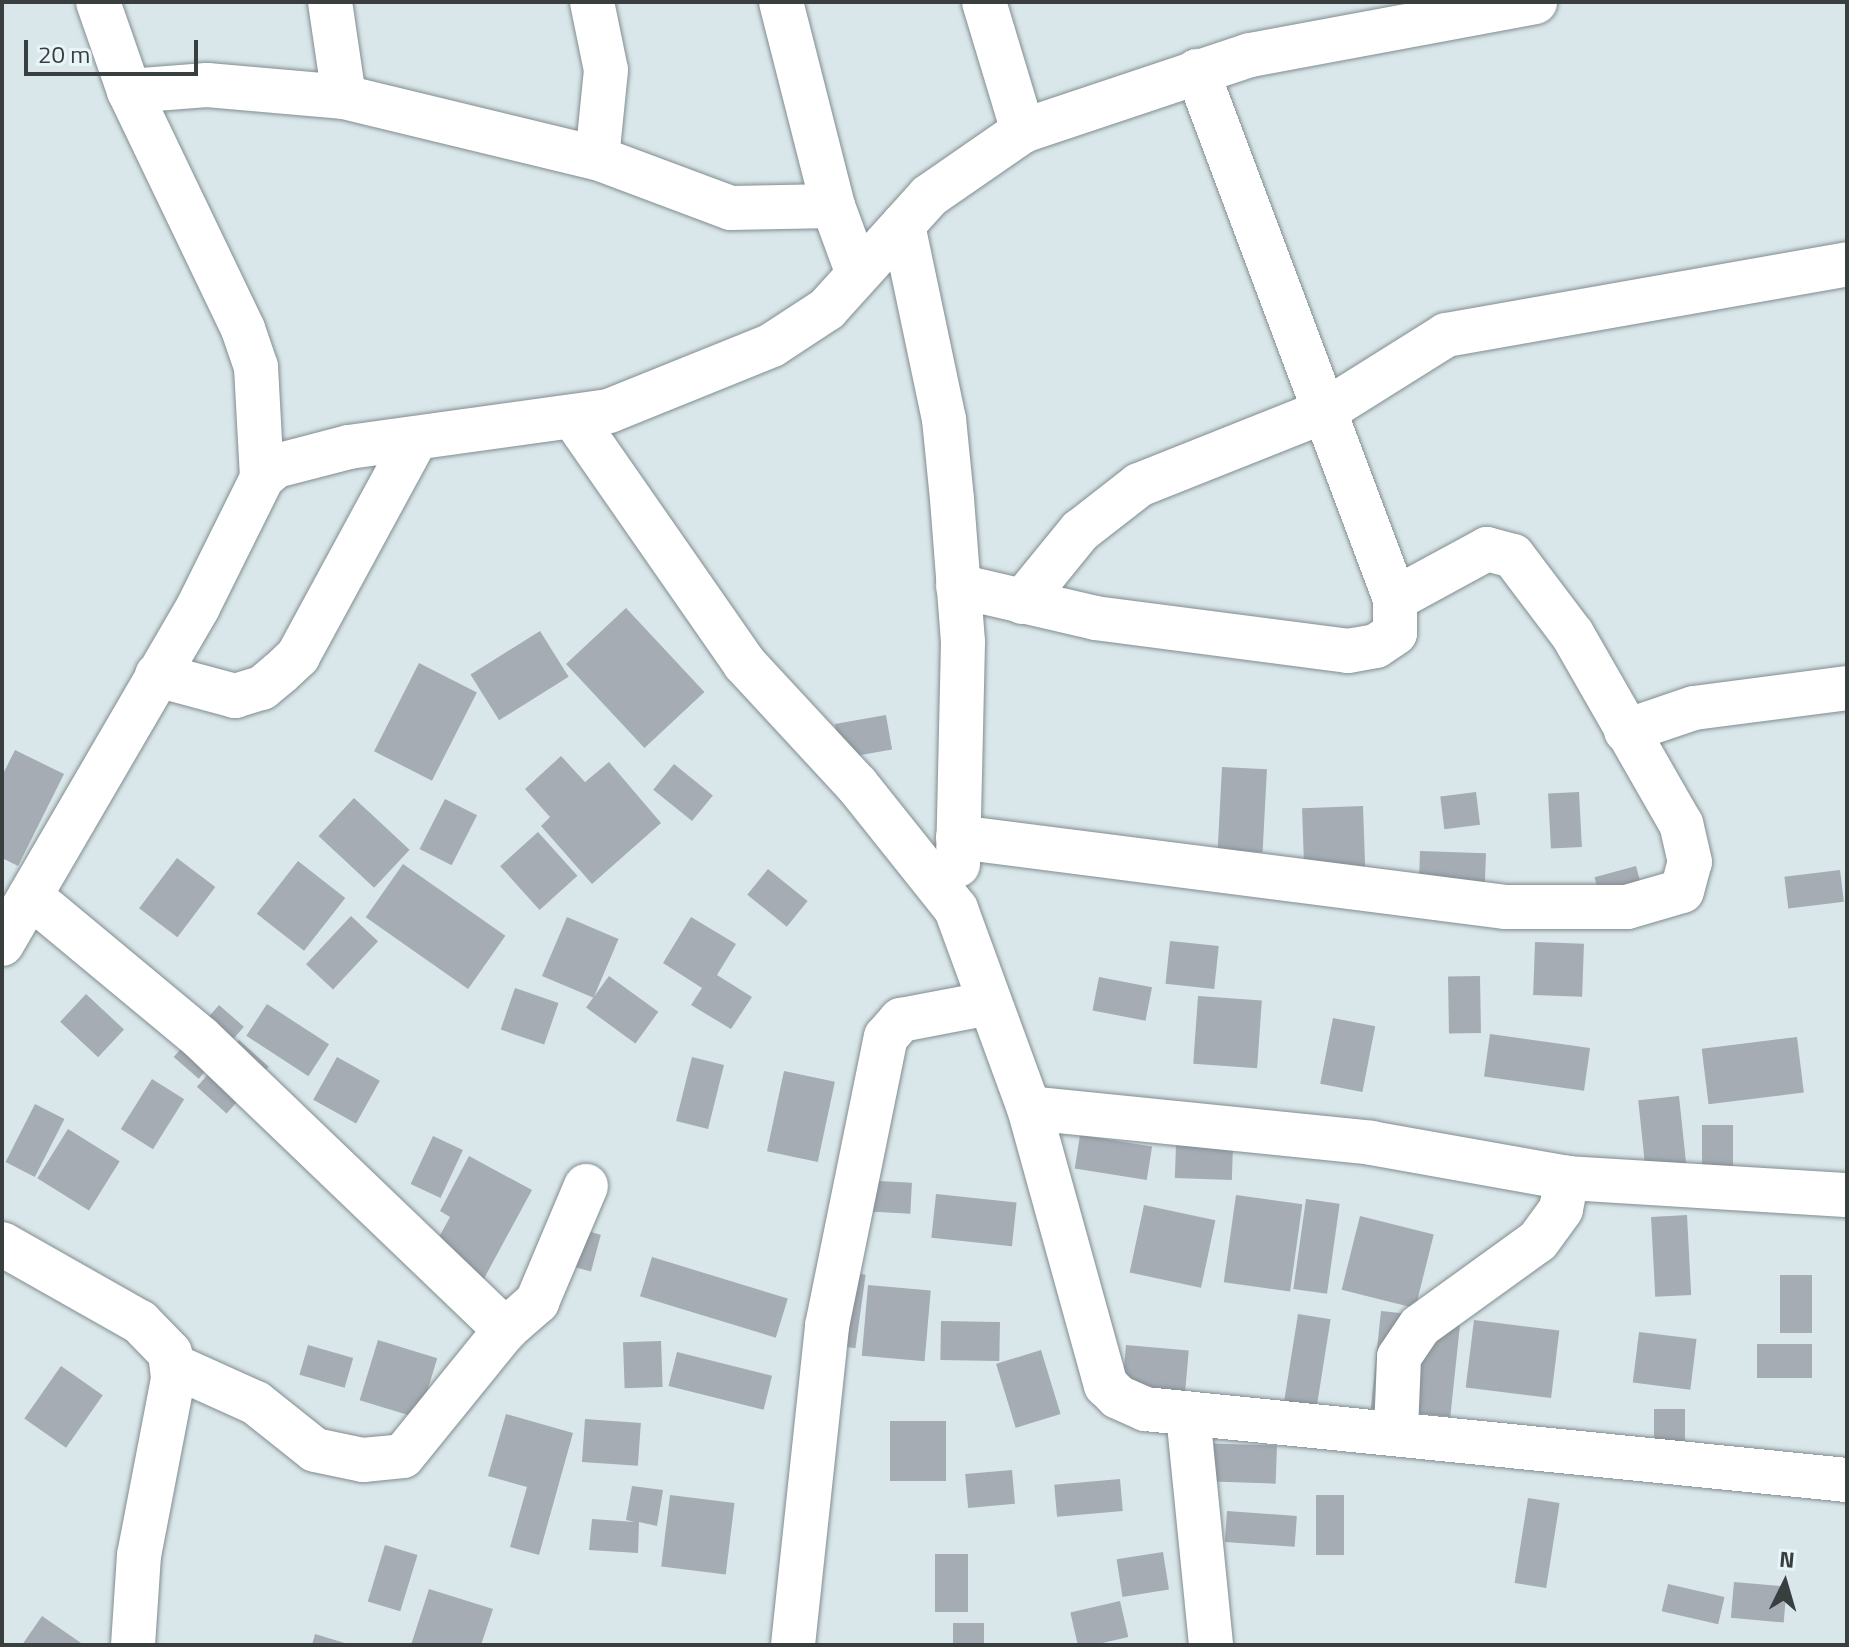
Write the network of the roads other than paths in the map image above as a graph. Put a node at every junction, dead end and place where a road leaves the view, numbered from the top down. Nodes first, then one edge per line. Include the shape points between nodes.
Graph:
1 (98, 2) edge
2 (330, 2) edge
3 (592, 2) edge
4 (781, 2) edge
5 (984, 2) edge
6 (1535, 2) edge
7 (1350, 20) edge
8 (1197, 71) junction
9 (129, 91) junction
10 (344, 97) junction
11 (1023, 131) junction
12 (597, 158) junction
13 (833, 206) junction
14 (903, 225) junction
15 (1847, 264) edge
16 (858, 274) junction
17 (1325, 411) junction
18 (576, 421) junction
19 (414, 442) junction
20 (262, 478) junction
21 (958, 586) junction
22 (1395, 599) junction
23 (1022, 602) junction
24 (157, 675) junction
25 (1847, 688) edge
26 (1626, 731) junction
27 (958, 837) junction
28 (30, 896) junction
29 (956, 909) junction
30 (2, 944) edge
31 (985, 1004) junction
32 (1029, 1108) junction
33 (1567, 1178) junction
34 (586, 1186) dead end
35 (1847, 1195) edge
36 (2, 1244) edge
37 (505, 1330) junction
38 (174, 1366) junction
39 (1188, 1414) junction
40 (1396, 1430) junction
41 (1847, 1480) edge
42 (133, 1645) edge
43 (793, 1645) edge
44 (1211, 1645) edge

1 - 9 street
2 - 10 street
3 - 12 street via 606,63
4 - 13 street
5 - 11 street
6 - 7 street
7 - 8 street
8 - 11 street
8 - 17 street
9 - 10 street via 207,85
9 - 20 street via 243,329 256,367
10 - 12 street
11 - 14 street via 929,196
12 - 13 street via 731,208
13 - 16 street
14 - 16 street
14 - 21 street via 944,419
15 - 17 street via 1467,327 1420,348
16 - 18 street via 827,309 772,345
17 - 22 street
17 - 23 street via 1139,485 1080,531
18 - 19 street
18 - 29 street via 744,663 857,785
19 - 20 street via 304,454
19 - 24 street via 298,656 280,673 262,688 235,696
20 - 24 street
21 - 23 street
21 - 27 street
22 - 23 street via 1395,633 1376,646 1348,651
22 - 26 street via 1487,549 1504,550 1572,634
24 - 28 street
25 - 26 street via 1694,708
26 - 27 street via 1688,837 1688,884 1659,902 1540,909 1454,902
27 - 29 street
28 - 30 street
28 - 37 street via 201,1038
29 - 31 street
31 - 32 street
31 - 43 street via 901,1020 886,1037 827,1326
32 - 33 street via 1371,1143
32 - 39 street via 1106,1385 1145,1409
33 - 35 street
33 - 40 street via 1561,1209 1538,1241 1420,1326 1399,1357
34 - 37 street via 537,1302
36 - 38 street via 140,1322 167,1345
37 - 38 street via 419,1444 384,1460 315,1450 256,1403
38 - 42 street via 139,1555
39 - 40 street
39 - 44 street
40 - 41 street

